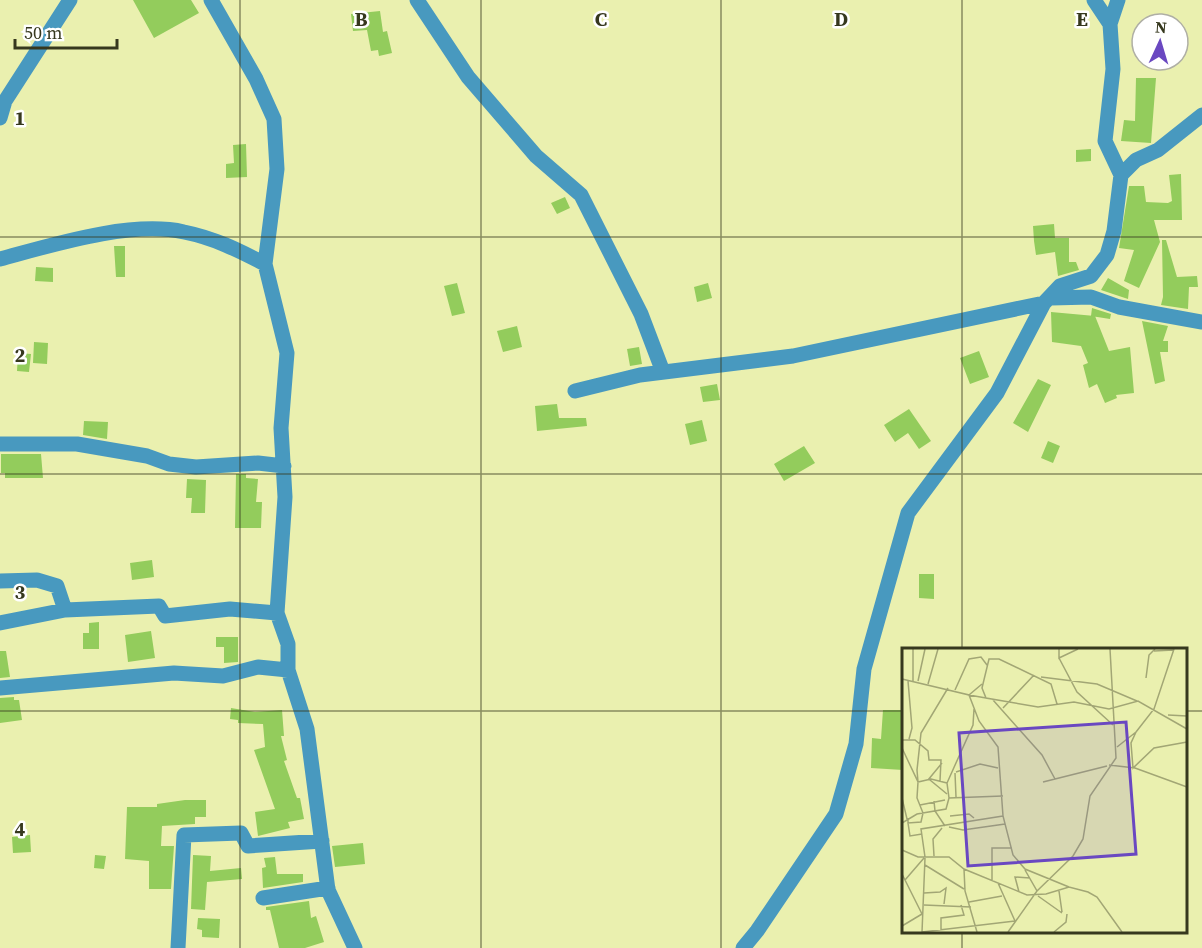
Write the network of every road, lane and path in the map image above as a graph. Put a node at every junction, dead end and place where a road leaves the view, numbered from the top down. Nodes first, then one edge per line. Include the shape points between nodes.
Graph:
1 (70, 0) edge
2 (211, 0) edge
3 (417, 0) edge
4 (1094, 0) edge
5 (1119, 0) edge
6 (1110, 24) junction
7 (1202, 115) edge
8 (0, 118) edge
9 (1121, 175) junction
10 (0, 259) edge
11 (265, 264) junction
12 (1048, 301) junction
13 (1202, 322) edge
14 (663, 372) junction
15 (575, 391) dead end
16 (0, 444) edge
17 (284, 466) junction
18 (0, 581) edge
19 (65, 610) junction
20 (277, 613) junction
21 (0, 622) edge
22 (288, 670) junction
23 (0, 688) edge
24 (322, 841) junction
25 (328, 888) junction
26 (263, 898) dead end
27 (178, 948) edge
28 (356, 948) edge
29 (743, 948) edge

1 - 8 street via 5,101
2 - 11 street via 274,119 277,169
3 - 14 street via 468,77 536,156 581,195 636,304
4 - 6 street
5 - 6 street
6 - 9 street via 1113,69 1105,141
7 - 9 street via 1158,150 1136,160
9 - 12 street via 1114,231 1098,271 1060,286
10 - 11 street via 66,241 136,230 182,231 223,242
11 - 17 street via 287,353 281,428
12 - 13 street via 1091,297 1119,307
12 - 14 street via 793,356
12 - 29 street via 997,393 908,513 864,669 856,744 836,814
14 - 15 street
16 - 17 street via 76,444 196,467 258,463
17 - 20 street
18 - 19 street via 37,580 57,586
19 - 20 street via 159,606 165,616 230,609
19 - 21 street
20 - 22 street via 288,644
22 - 23 street via 258,667 223,676 174,673
22 - 24 street via 306,729
24 - 25 street
24 - 27 street via 248,846 241,833 184,835
25 - 26 street
25 - 28 street

